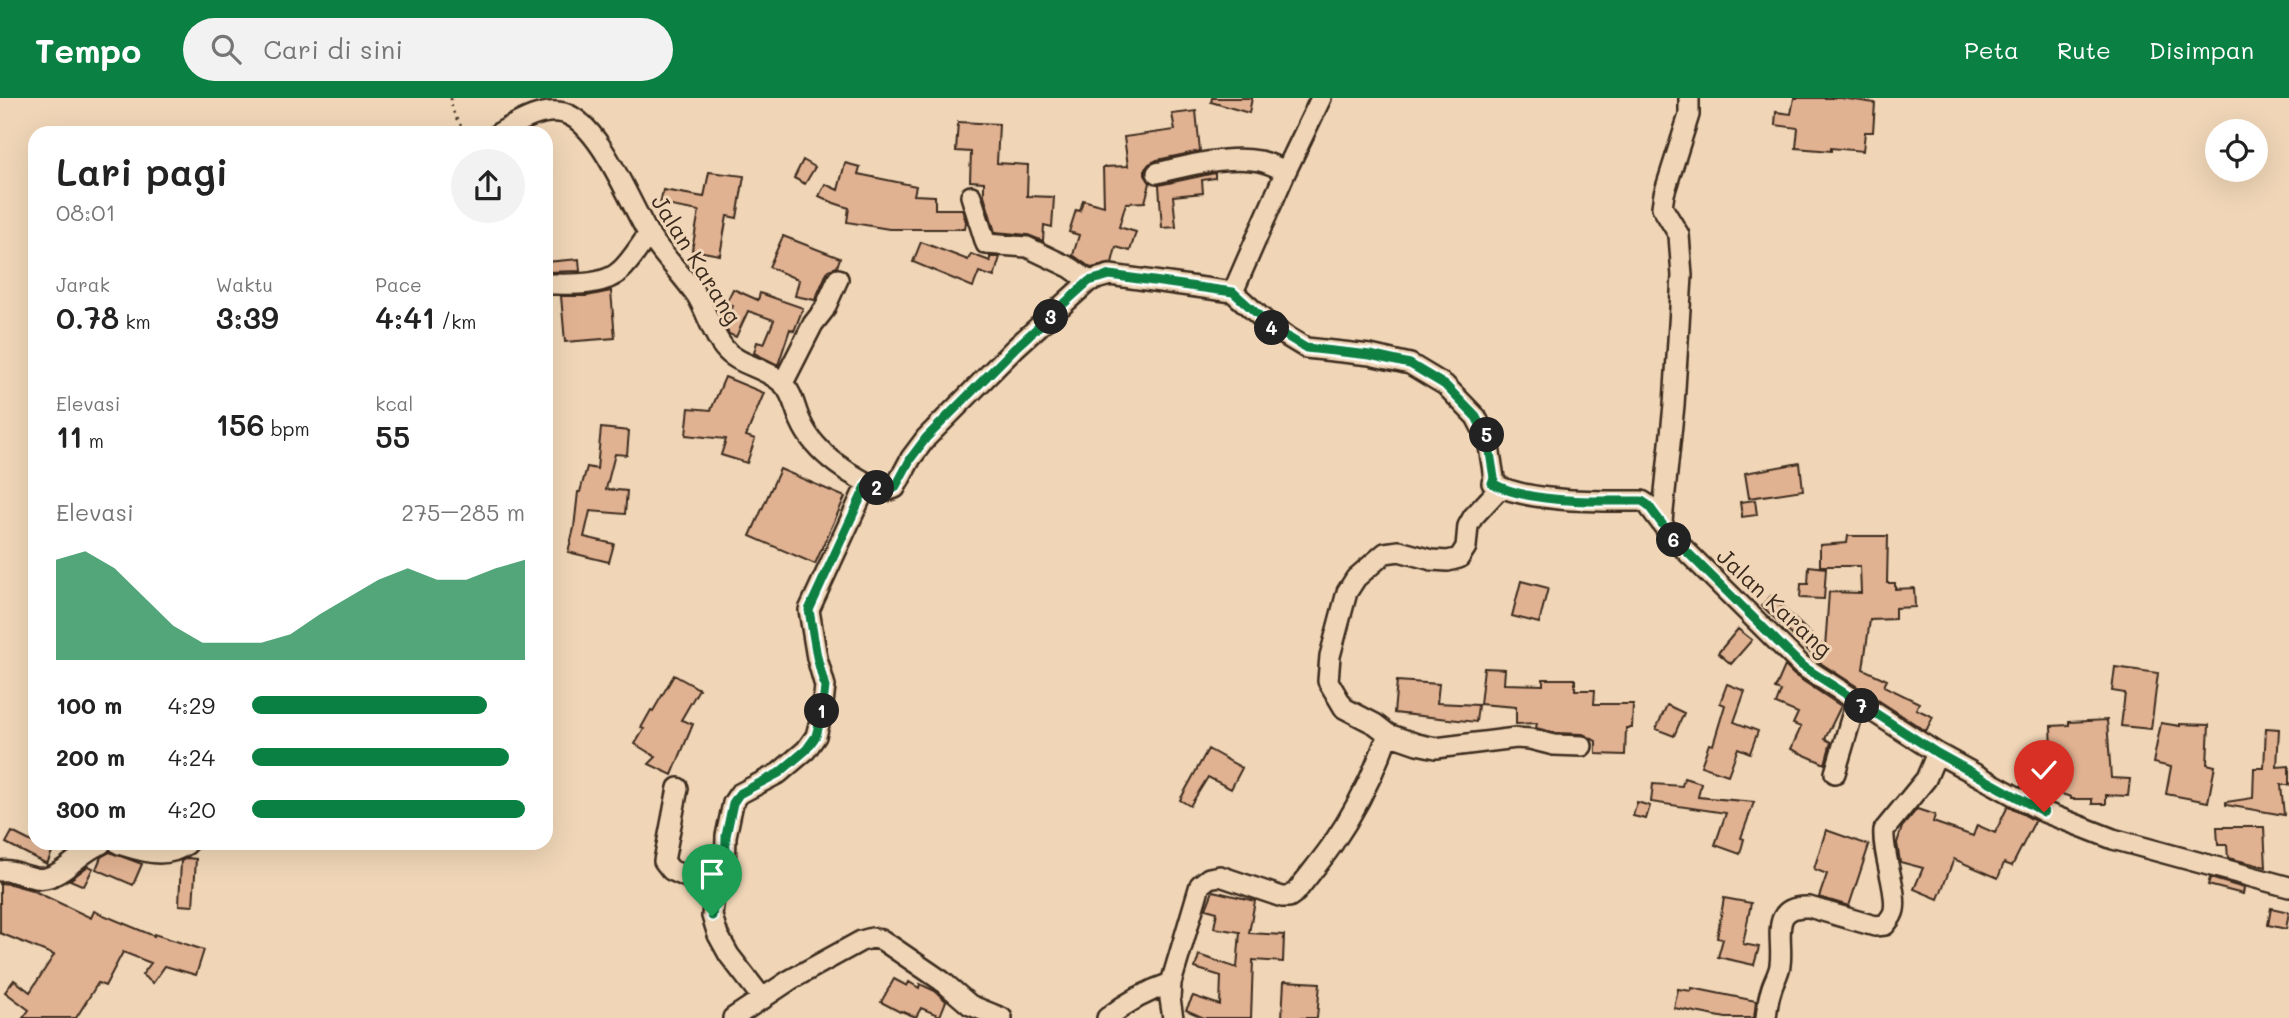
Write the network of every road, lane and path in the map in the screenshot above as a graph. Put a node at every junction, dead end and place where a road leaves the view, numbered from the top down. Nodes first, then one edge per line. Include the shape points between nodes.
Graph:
1 (452, 98) edge
2 (1321, 98) edge
3 (1689, 98) edge
4 (461, 126) edge
5 (512, 126) edge
6 (1286, 172) junction
7 (1157, 173) dead end
8 (971, 196) dead end
9 (649, 234) junction
10 (838, 279) dead end
11 (1089, 281) junction
12 (553, 284) edge
13 (1233, 292) junction
14 (783, 383) junction
15 (867, 484) junction
16 (1500, 488) junction
17 (1662, 521) junction
18 (1856, 702) junction
19 (1388, 734) junction
20 (1582, 746) dead end
21 (1937, 753) junction
22 (1835, 773) dead end
23 (678, 788) dead end
24 (86, 850) edge
25 (140, 850) edge
26 (176, 850) edge
27 (0, 871) edge
28 (2289, 887) edge
29 (718, 891) junction
30 (1171, 983) junction
31 (763, 999) junction
32 (965, 1012) edge
33 (733, 1018) edge
34 (1002, 1018) edge
35 (1107, 1018) edge
36 (1173, 1018) edge
37 (1766, 1018) edge

1 - 4 path
2 - 6 street
3 - 17 street via 1689,115 1662,207 1679,235 1682,276
5 - 9 street, Jalan Karang via 562,112 579,121 610,161
6 - 7 street via 1262,161 1239,159
6 - 13 street
8 - 11 street via 986,244 1027,247
9 - 12 street via 621,271 606,279
9 - 14 street, Jalan Karang via 698,298 723,348
10 - 14 street
11 - 13 street via 1110,275
11 - 15 street via 926,438 895,488 886,491
13 - 16 street via 1273,328 1306,348 1410,364 1445,385 1485,431 1492,483
14 - 15 street via 801,424 818,448
15 - 29 street via 809,610 825,687 816,736 779,773 739,794 733,803 725,874
16 - 17 street, Jalan Karang via 1585,500 1642,501
16 - 19 street via 1473,517 1459,558 1432,560 1399,551 1385,553 1347,592 1328,681 1344,708
17 - 18 street, Jalan Karang via 1671,536 1801,665
18 - 21 street, Jalan Karang
18 - 22 street
19 - 20 street via 1436,748 1516,738
19 - 30 street via 1362,797 1296,892 1282,897 1220,876 1200,885
21 - 28 street, Jalan Karang via 2044,812 2101,835
21 - 37 street via 1926,779 1884,830 1895,908 1892,918 1875,926 1809,907 1789,910 1780,927 1780,967 1769,993
23 - 29 street via 664,861 671,870
24 - 27 street via 48,878
25 - 26 street
29 - 31 street via 712,916 718,935
30 - 35 street via 1125,1004
30 - 36 street
31 - 32 street via 872,938 882,940 942,981
31 - 33 street
32 - 34 street

